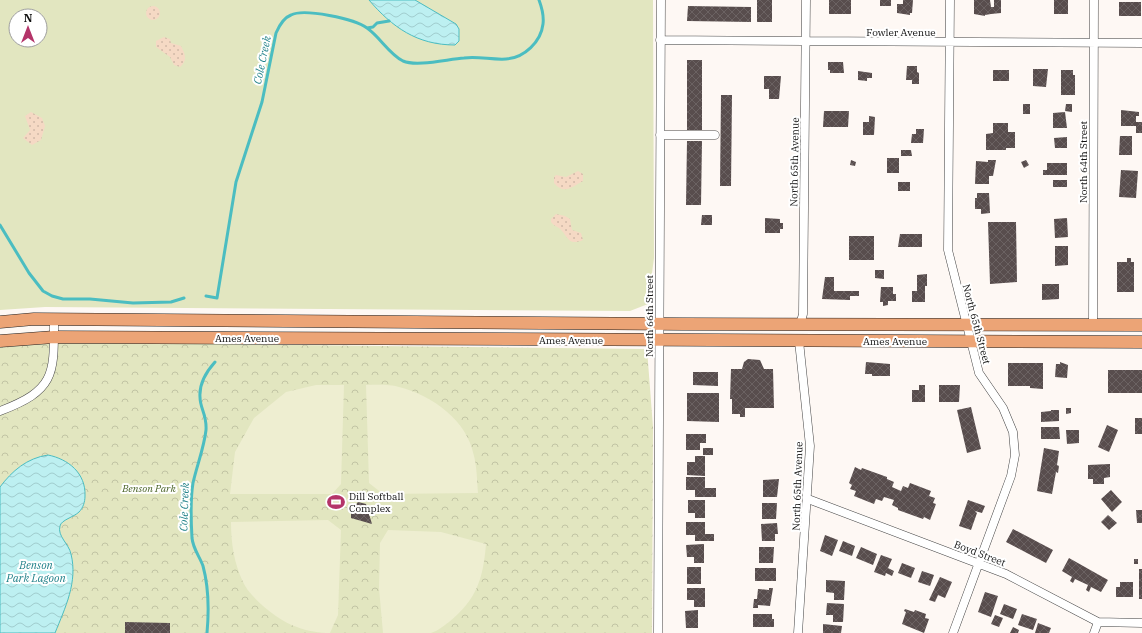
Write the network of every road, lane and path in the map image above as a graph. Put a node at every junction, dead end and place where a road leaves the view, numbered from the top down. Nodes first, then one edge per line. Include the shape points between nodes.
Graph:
1 (661, 0) edge
2 (806, 0) edge
3 (950, 0) edge
4 (1094, 0) edge
5 (660, 40) junction
6 (805, 42) junction
7 (950, 43) junction
8 (1094, 43) junction
9 (1142, 43) edge
10 (660, 135) junction
11 (715, 135) dead end
12 (54, 320) junction
13 (0, 322) edge
14 (659, 324) junction
15 (967, 324) junction
16 (800, 325) junction
17 (1093, 325) junction
18 (1142, 325) edge
19 (54, 337) junction
20 (659, 340) junction
21 (0, 341) edge
22 (799, 341) junction
23 (972, 341) junction
24 (1142, 342) edge
25 (0, 411) edge
26 (808, 499) junction
27 (979, 563) junction
28 (1098, 622) junction
29 (1142, 623) edge
30 (658, 633) edge
31 (798, 633) edge
32 (954, 633) edge
33 (1094, 633) edge

1 - 5 street, North 66th Street
2 - 6 street, North 65th Avenue
3 - 7 street, North 65th Street
4 - 8 street, North 64th Street
5 - 6 street, Fowler Avenue
5 - 10 street, North 66th Street
6 - 7 street, Fowler Avenue
6 - 16 street, North 65th Avenue via 803,314
7 - 8 street, Fowler Avenue
7 - 15 street, North 65th Street via 948,250
8 - 9 street, Fowler Avenue
8 - 17 street, North 64th Street
10 - 11 street
10 - 14 street, North 66th Street
12 - 13 main road, Ames Avenue
12 - 14 main road, Ames Avenue
12 - 19 street
14 - 16 main road, Ames Avenue
14 - 20 street, North 66th Street
15 - 16 main road, Ames Avenue
15 - 17 main road, Ames Avenue
15 - 23 street, North 65th Street
17 - 18 main road, Ames Avenue
19 - 20 main road, Ames Avenue
19 - 21 main road, Ames Avenue
19 - 25 street via 54,361 46,382 28,400
20 - 22 main road, Ames Avenue
20 - 30 street, North 66th Street
22 - 23 main road, Ames Avenue
22 - 26 street, North 65th Avenue via 810,446
23 - 24 main road, Ames Avenue
23 - 27 street, North 65th Street via 979,373 1010,423 1015,455 1011,476
26 - 27 street, Boyd Street
26 - 31 street, North 65th Avenue
27 - 28 street, Boyd Street via 1006,574
27 - 32 street, North 65th Street
28 - 29 street, Boyd Street
28 - 33 street

